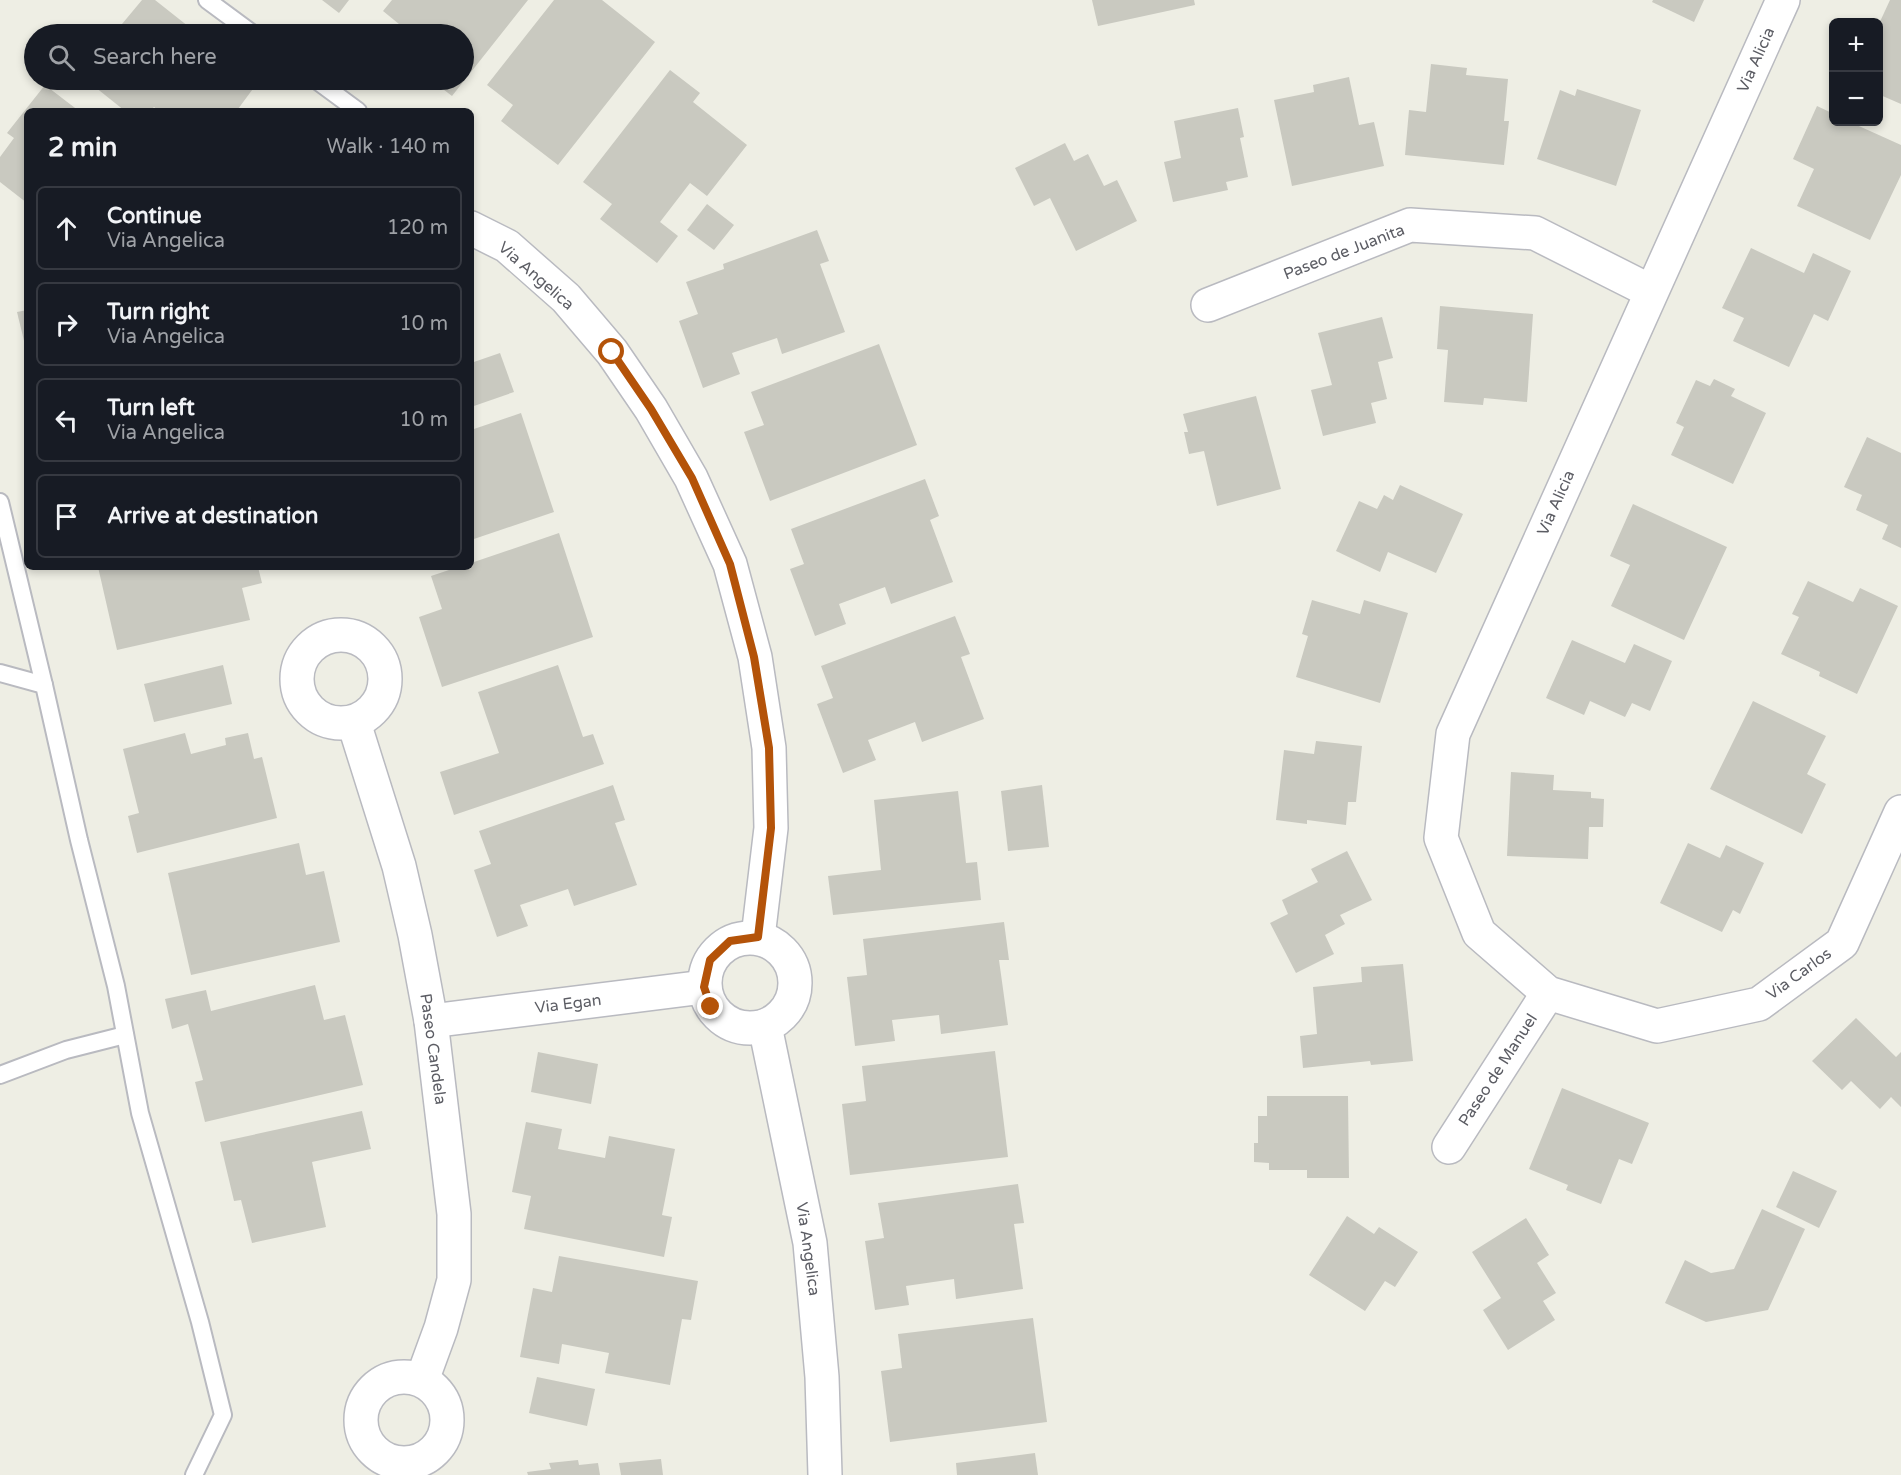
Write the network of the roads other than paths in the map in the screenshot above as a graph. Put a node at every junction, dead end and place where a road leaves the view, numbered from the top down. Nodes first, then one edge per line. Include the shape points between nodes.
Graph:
1 (207, 0) edge
2 (1783, 0) edge
3 (240, 24) edge
4 (330, 90) edge
5 (354, 108) edge
6 (474, 230) edge
7 (1650, 291) junction
8 (1208, 305) dead end
9 (0, 502) edge
10 (0, 673) edge
11 (45, 686) junction
12 (354, 723) dead end
13 (1901, 812) edge
14 (758, 937) junction
15 (704, 987) junction
16 (1548, 993) junction
17 (431, 1022) junction
18 (765, 1026) junction
19 (125, 1035) junction
20 (0, 1075) edge
21 (1449, 1148) dead end
22 (422, 1380) dead end
23 (194, 1475) edge
24 (825, 1475) edge

1 - 3 lane
2 - 7 street, Via Alicia
4 - 5 lane
6 - 14 street, Via Angelica via 507,246 566,298 612,352 692,478 730,564 754,657 769,748 771,828
7 - 8 street, Paseo de Juanita via 1535,233 1410,225
7 - 16 street, Via Alicia via 1453,734 1441,838 1479,933
9 - 11 lane
10 - 11 lane
11 - 19 lane
12 - 17 street, Paseo Candela via 399,866
13 - 16 street, Via Carlos via 1842,943 1759,1004 1657,1026
14 - 15 street via 730,941 710,960
14 - 18 street via 784,952 796,978 789,1007
15 - 17 street, Via Egan
15 - 18 street via 711,1007 726,1021 745,1028
16 - 21 street, Paseo de Manuel
17 - 22 street, Paseo Candela via 454,1214 454,1280
18 - 24 street, Via Angelica via 810,1243 822,1377
19 - 20 lane via 66,1050
19 - 23 lane via 140,1113 223,1415

